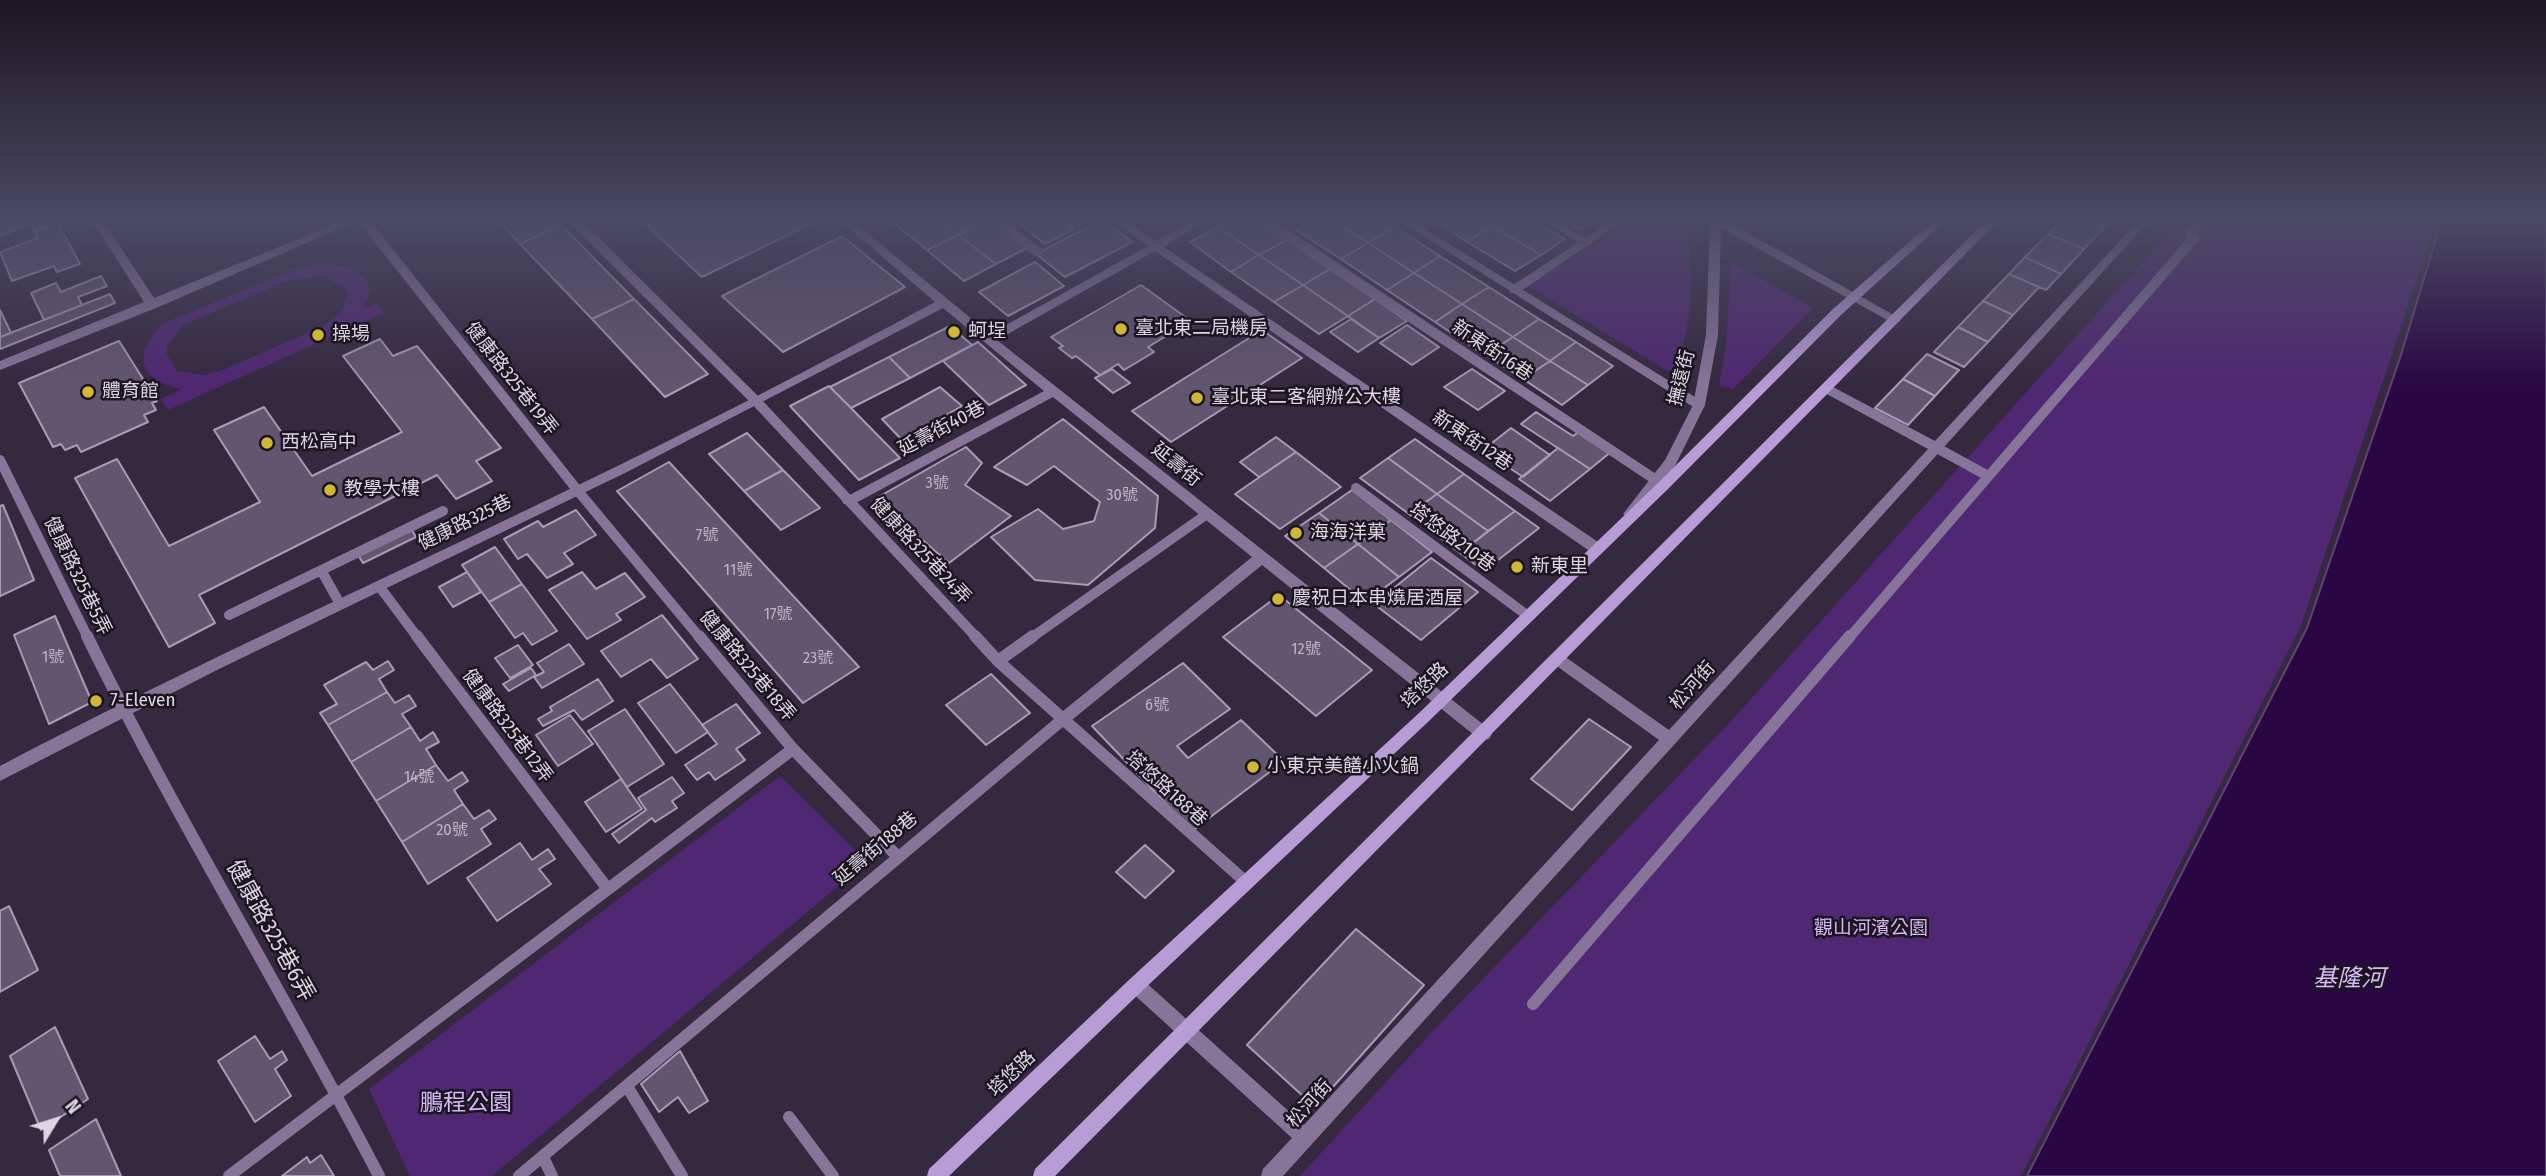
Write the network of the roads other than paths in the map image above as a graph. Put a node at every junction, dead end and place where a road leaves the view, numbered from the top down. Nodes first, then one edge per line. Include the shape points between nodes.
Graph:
1 (134, 277) edge
2 (218, 277) edge
3 (408, 277) edge
4 (631, 277) edge
5 (914, 277) edge
6 (1101, 277) edge
7 (1198, 277) edge
8 (1350, 277) edge
9 (1493, 277) edge
10 (1534, 277) edge
11 (1715, 277) edge
12 (1820, 277) edge
13 (1877, 277) edge
14 (1937, 277) edge
15 (2093, 277) edge
16 (2160, 277) edge
17 (1514, 290) junction
18 (1854, 297) junction
19 (944, 302) junction
20 (152, 305) junction
21 (1895, 319) junction
22 (989, 340) junction
23 (0, 366) edge
24 (1827, 389) junction
25 (1054, 391) junction
26 (756, 401) junction
27 (1699, 405) junction
28 (1937, 448) junction
29 (0, 460) edge
30 (1988, 476) junction
31 (1660, 482) junction
32 (1356, 488) dead end
33 (578, 491) junction
34 (849, 502) junction
35 (443, 511) dead end
36 (1207, 514) junction
37 (1596, 548) junction
38 (1262, 557) junction
39 (321, 570) junction
40 (379, 586) junction
41 (340, 604) junction
42 (229, 615) dead end
43 (1528, 616) junction
44 (1559, 660) junction
45 (998, 661) junction
46 (1441, 700) junction
47 (122, 708) junction
48 (1062, 720) junction
49 (1484, 733) junction
50 (1670, 739) junction
51 (793, 750) junction
52 (0, 774) edge
53 (897, 856) junction
54 (1247, 883) junction
55 (607, 888) junction
56 (1136, 985) junction
57 (1533, 1004) dead end
58 (1187, 1031) junction
59 (628, 1088) junction
60 (336, 1093) junction
61 (789, 1117) dead end
62 (1305, 1138) junction
63 (543, 1157) junction
64 (229, 1176) edge
65 (379, 1176) edge
66 (519, 1176) edge
67 (552, 1176) edge
68 (682, 1176) edge
69 (833, 1176) edge
70 (936, 1176) edge
71 (1042, 1176) edge
72 (1270, 1176) edge

1 - 20 street
2 - 20 street
3 - 33 lane, 健康路325巷19弄
4 - 26 lane, 健康路325巷24弄
5 - 19 street, 延壽街
6 - 22 street
7 - 37 street, 新東街12巷
8 - 31 lane, 新東街16巷
9 - 17 street
10 - 17 street
11 - 27 street, 撫遠街 via 1712,335
12 - 18 street
13 - 18 main road, 塔悠路
14 - 21 main road
15 - 28 street, 松河街
16 - 30 lane
17 - 27 street
18 - 21 street
18 - 31 main road, 塔悠路
19 - 22 street, 延壽街
19 - 26 street, 健康路325巷
20 - 23 street
21 - 24 main road
22 - 25 street, 延壽街
24 - 28 street
24 - 44 main road
25 - 34 street, 延壽街40巷
25 - 36 street, 延壽街
26 - 33 street, 健康路325巷
26 - 34 lane, 健康路325巷24弄
27 - 31 street, 撫遠街
28 - 30 lane
28 - 50 street, 松河街
29 - 47 lane, 健康路325巷5弄
30 - 57 lane
31 - 37 main road, 塔悠路
32 - 43 lane, 塔悠路210巷
33 - 40 street, 健康路325巷
33 - 51 lane, 健康路325巷18弄
34 - 45 lane, 健康路325巷24弄
35 - 39 lane
36 - 38 street, 延壽街
36 - 45 lane
37 - 43 main road, 塔悠路
38 - 46 street, 延壽街
38 - 48 street, 延壽街188巷
39 - 41 lane
39 - 42 lane
40 - 41 street, 健康路325巷
40 - 55 lane, 健康路325巷12弄
41 - 47 street, 健康路325巷
43 - 46 main road, 塔悠路
44 - 49 main road
44 - 50 street
45 - 48 lane, 健康路325巷24弄
46 - 49 street, 延壽街
46 - 54 main road, 塔悠路
47 - 52 street, 健康路325巷
47 - 60 lane, 健康路325巷6弄
48 - 53 lane, 延壽街188巷
48 - 54 lane, 塔悠路188巷
49 - 58 main road
50 - 62 street, 松河街
51 - 53 lane, 健康路325巷18弄
51 - 55 lane
53 - 59 lane, 延壽街188巷
54 - 56 main road, 塔悠路
55 - 60 lane
56 - 58 street
56 - 70 main road, 塔悠路
58 - 62 street
58 - 71 main road
59 - 63 lane, 延壽街188巷
59 - 68 lane
60 - 64 lane
60 - 65 lane, 健康路325巷6弄
61 - 69 lane
62 - 72 street, 松河街
63 - 66 lane, 延壽街188巷
63 - 67 lane

